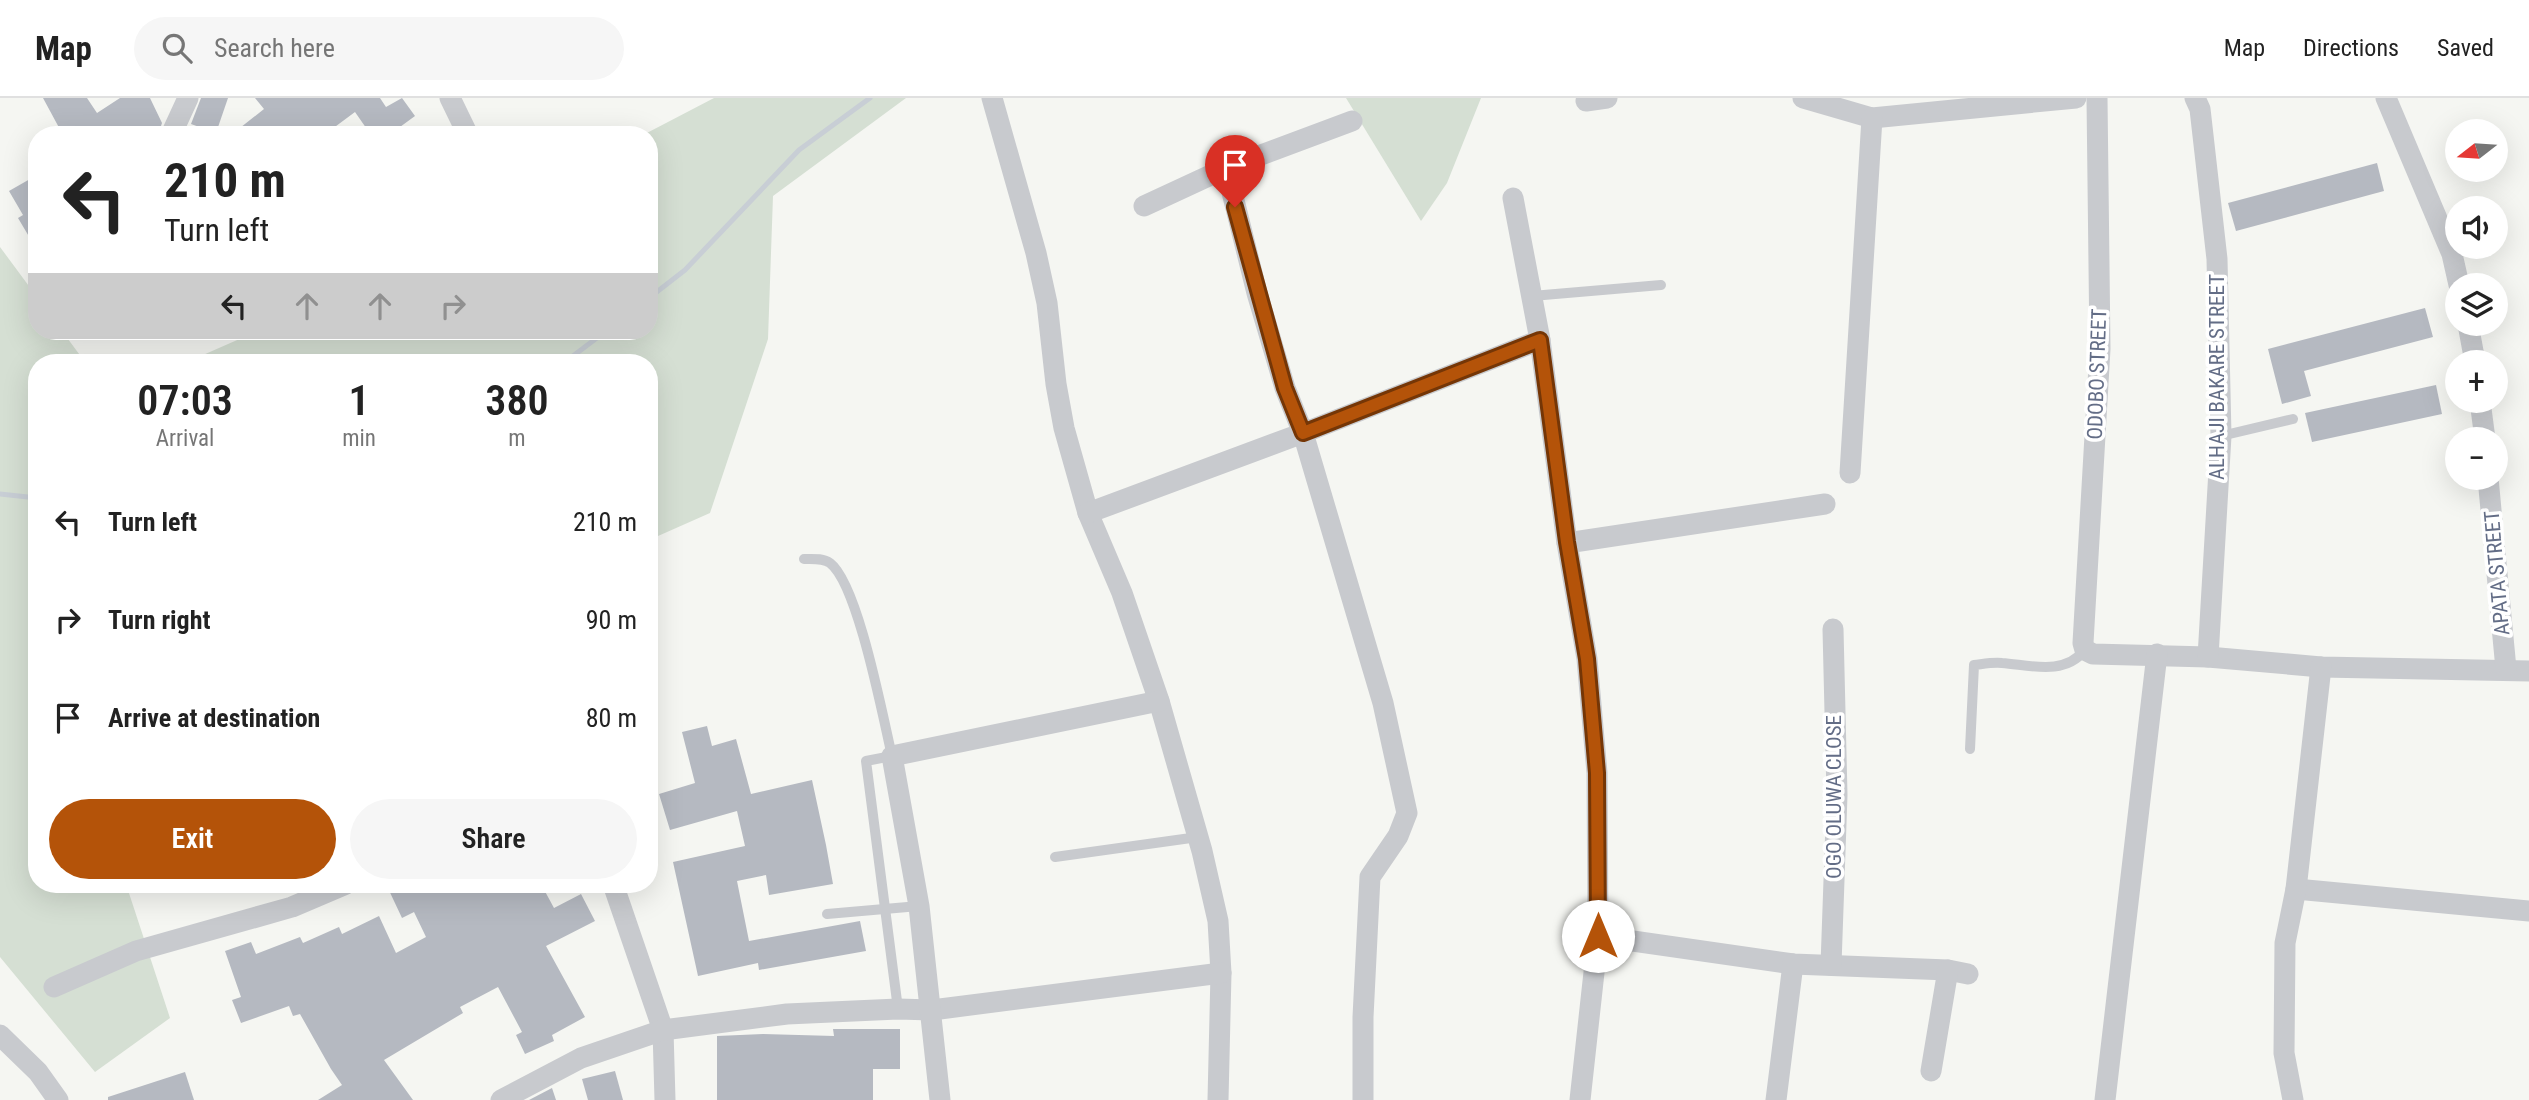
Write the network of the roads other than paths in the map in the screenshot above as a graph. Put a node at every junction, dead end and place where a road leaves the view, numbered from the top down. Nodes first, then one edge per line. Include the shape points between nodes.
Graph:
1 (188, 98) edge
2 (450, 98) edge
3 (992, 98) edge
4 (1803, 98) edge
5 (2076, 98) edge
6 (2097, 98) edge
7 (2195, 98) edge
8 (2386, 98) edge
9 (1872, 118) junction
10 (1352, 121) dead end
11 (175, 126) edge
12 (464, 126) edge
13 (1226, 168) junction
14 (1513, 198) dead end
15 (1144, 206) dead end
16 (2456, 273) edge
17 (1661, 285) dead end
18 (1532, 296) junction
19 (1540, 340) junction
20 (2293, 419) dead end
21 (1303, 433) junction
22 (2221, 436) junction
23 (1850, 473) dead end
24 (2489, 490) edge
25 (1825, 504) dead end
26 (1088, 513) junction
27 (1567, 542) junction
28 (804, 559) dead end
29 (1833, 629) dead end
30 (2085, 650) junction
31 (2157, 654) junction
32 (2208, 657) junction
33 (2321, 667) junction
34 (2506, 668) junction
35 (2529, 671) edge
36 (1159, 701) junction
37 (1970, 749) dead end
38 (892, 756) junction
39 (1199, 837) junction
40 (1055, 858) dead end
41 (2296, 889) junction
42 (325, 893) edge
43 (616, 893) edge
44 (919, 906) junction
45 (886, 910) junction
46 (2529, 911) edge
47 (827, 914) dead end
48 (1598, 936) junction
49 (1793, 964) junction
50 (1832, 965) junction
51 (1221, 973) junction
52 (54, 987) dead end
53 (898, 1009) junction
54 (932, 1010) junction
55 (663, 1030) junction
56 (0, 1035) edge
57 (1931, 1071) dead end
58 (58, 1100) edge
59 (501, 1100) edge
60 (665, 1100) edge
61 (940, 1100) edge
62 (1218, 1100) edge
63 (1363, 1100) edge
64 (1580, 1100) edge
65 (1776, 1100) edge
66 (2105, 1100) edge
67 (2293, 1100) edge

1 - 11 street
2 - 12 street
3 - 26 street via 1036,253 1063,428
4 - 9 street
5 - 9 street
6 - 30 street, ODOBO STREET via 2100,349
7 - 22 street, ALHAJI BAKARE STREET via 2217,259
8 - 16 street
9 - 23 street
10 - 13 street
13 - 15 street
13 - 21 street via 1257,293
14 - 18 street
17 - 18 lane
18 - 19 street
19 - 21 street
19 - 27 street
20 - 22 lane
21 - 26 street
21 - 63 street via 1383,703 1407,813 1398,836 1370,877
22 - 32 street, ALHAJI BAKARE STREET
24 - 34 street, APATA STREET
25 - 27 street
26 - 36 street via 1122,593
27 - 48 street via 1587,659 1597,773
28 - 38 lane via 833,565 854,602
29 - 50 street, OGO OLUWA CLOSE via 1837,795
30 - 31 street via 2093,654
30 - 37 lane via 2077,660 2059,666 2000,662 1974,666
31 - 32 street
31 - 66 street
32 - 33 street
33 - 34 street
33 - 41 street
34 - 35 street
36 - 38 street
36 - 39 street
38 - 44 street
38 - 45 lane via 866,761
39 - 40 lane
39 - 51 street via 1218,921
41 - 46 street
41 - 67 street via 2285,943 2284,998 2284,1054
42 - 52 street via 292,907 136,951
43 - 55 street
44 - 45 lane
44 - 54 street
45 - 47 lane
45 - 53 lane
48 - 49 street
48 - 64 street
49 - 50 street
49 - 65 street
50 - 57 street via 1958,972
51 - 54 street
51 - 62 street
53 - 54 street
53 - 55 street via 787,1014
54 - 61 street
55 - 59 street via 581,1058
55 - 60 street
56 - 58 street via 38,1072

